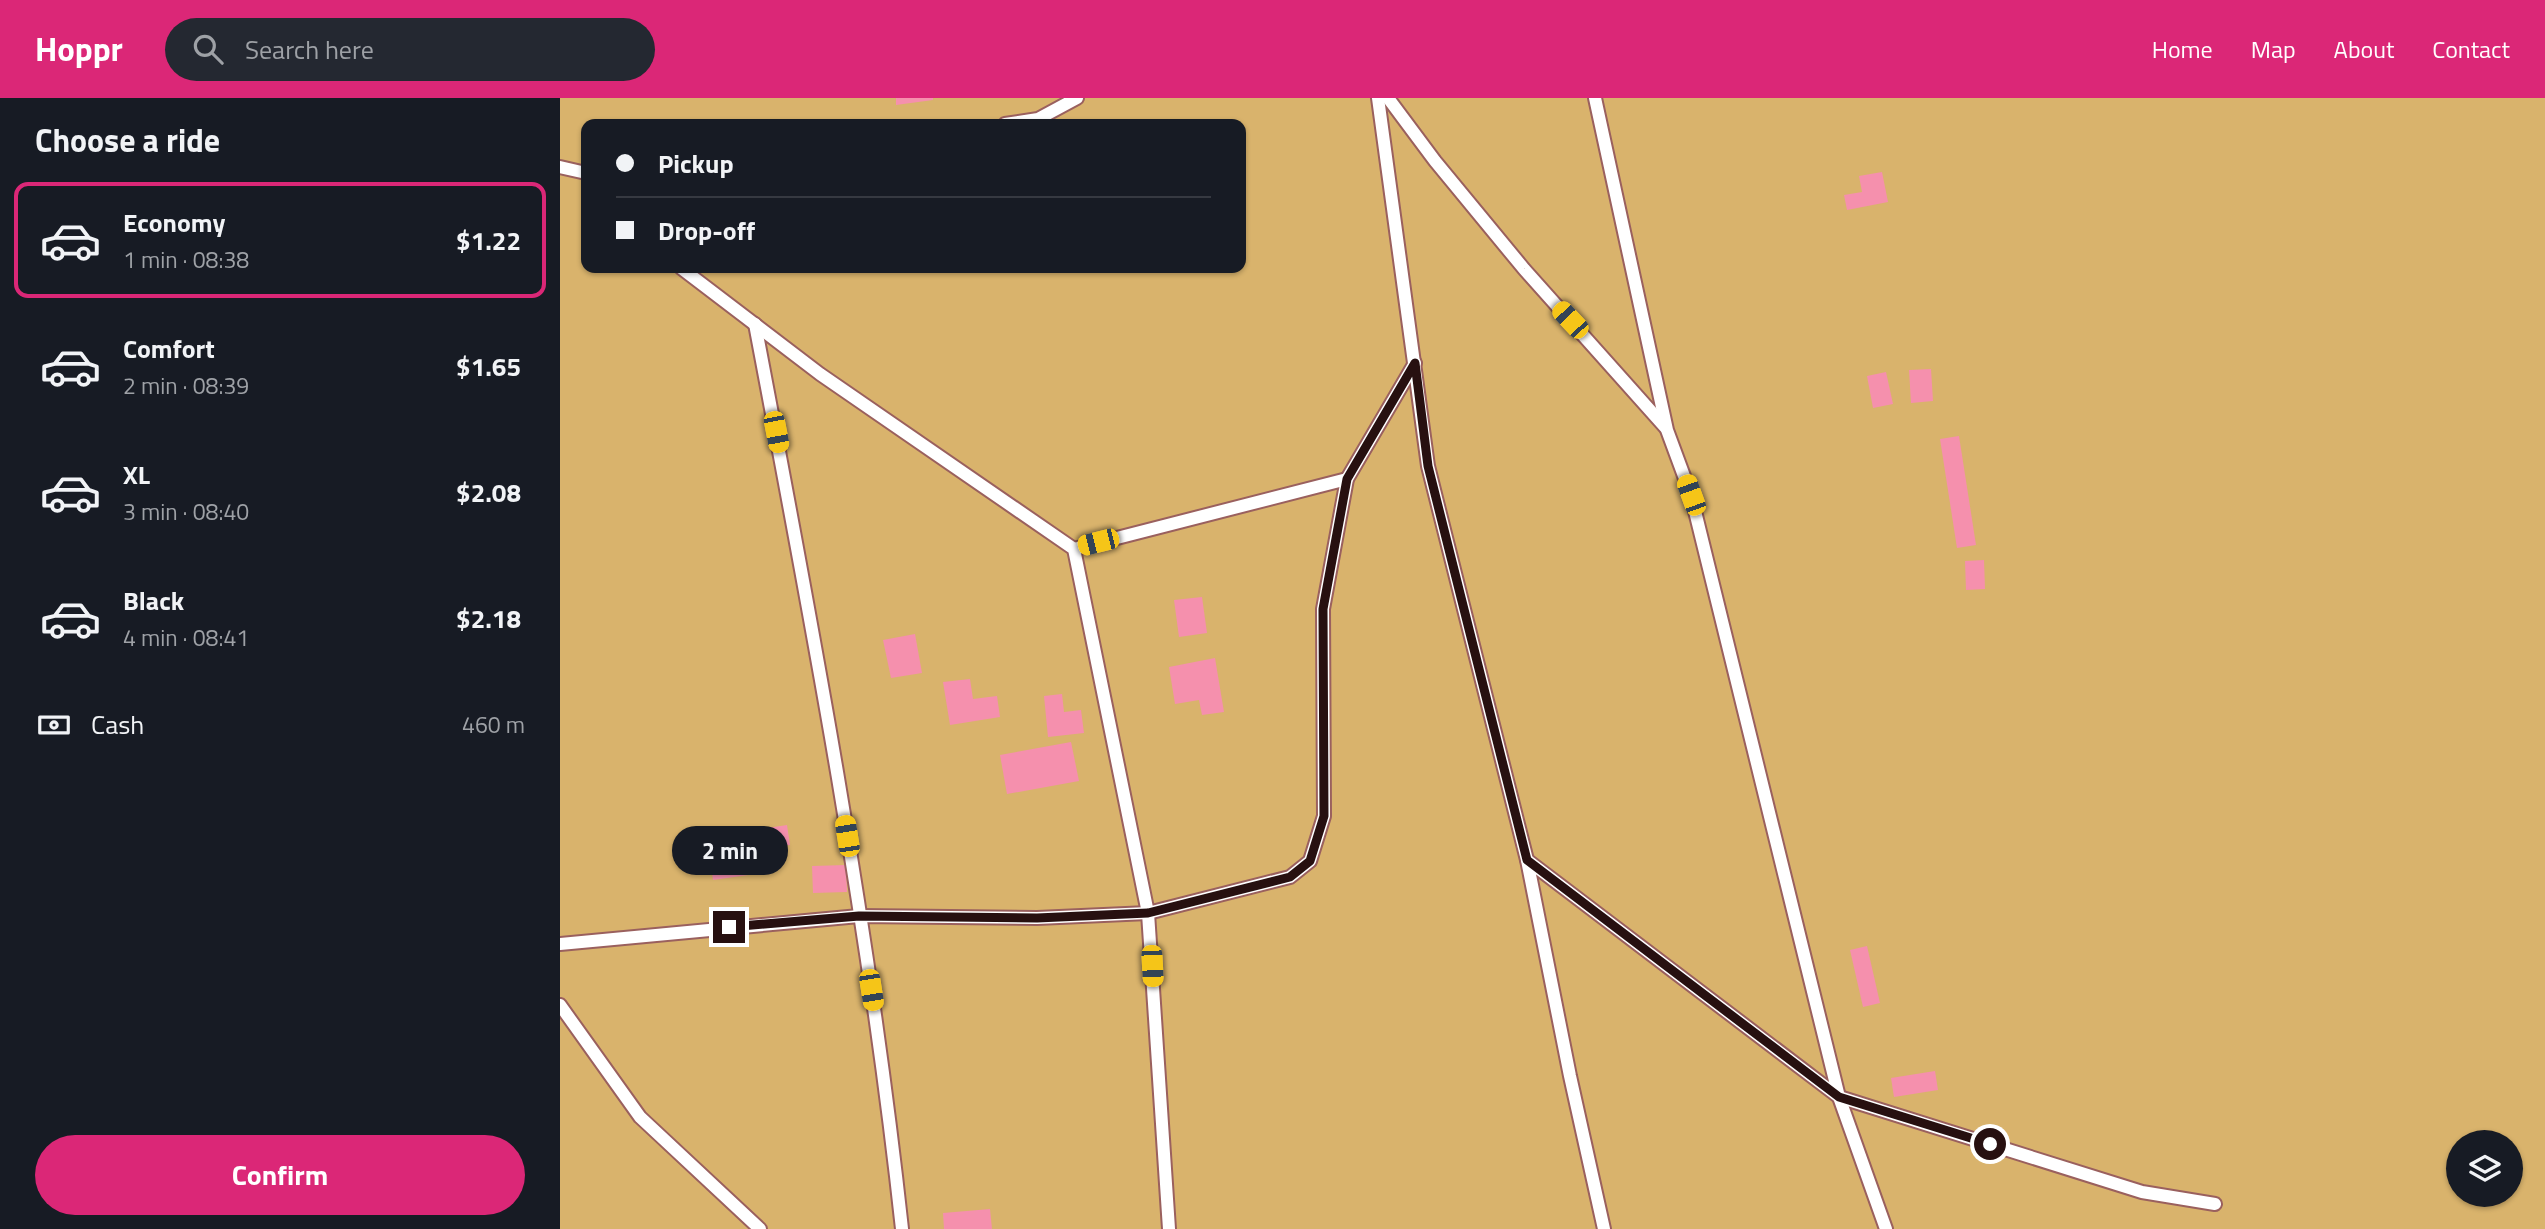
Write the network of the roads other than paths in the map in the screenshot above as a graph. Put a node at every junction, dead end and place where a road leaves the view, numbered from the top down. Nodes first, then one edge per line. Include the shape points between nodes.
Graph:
1 (1077, 98) edge
2 (1378, 98) edge
3 (1388, 98) edge
4 (1594, 98) edge
5 (1040, 119) edge
6 (560, 167) edge
7 (581, 174) edge
8 (688, 273) edge
9 (755, 324) junction
10 (1415, 363) junction
11 (1667, 430) junction
12 (1347, 479) junction
13 (1073, 548) junction
14 (1527, 860) junction
15 (1148, 913) junction
16 (859, 916) junction
17 (560, 944) edge
18 (560, 1005) edge
19 (1839, 1097) junction
20 (2215, 1204) dead end
21 (760, 1229) edge
22 (902, 1229) edge
23 (1169, 1229) edge
24 (1604, 1229) edge
25 (1886, 1229) edge

1 - 5 lane
2 - 10 lane
3 - 11 lane via 1524,269
4 - 11 lane
6 - 7 lane
8 - 9 lane
9 - 13 lane
9 - 16 lane via 822,676
10 - 12 lane
10 - 14 lane via 1428,466
11 - 19 lane via 1691,495
12 - 13 lane
12 - 15 lane via 1323,609 1324,816 1310,861 1290,877
13 - 15 lane
14 - 19 lane
14 - 24 lane
15 - 16 lane via 1037,918
15 - 23 lane
16 - 17 lane
16 - 22 lane
18 - 21 lane via 640,1117
19 - 20 lane via 2142,1192
19 - 25 lane

